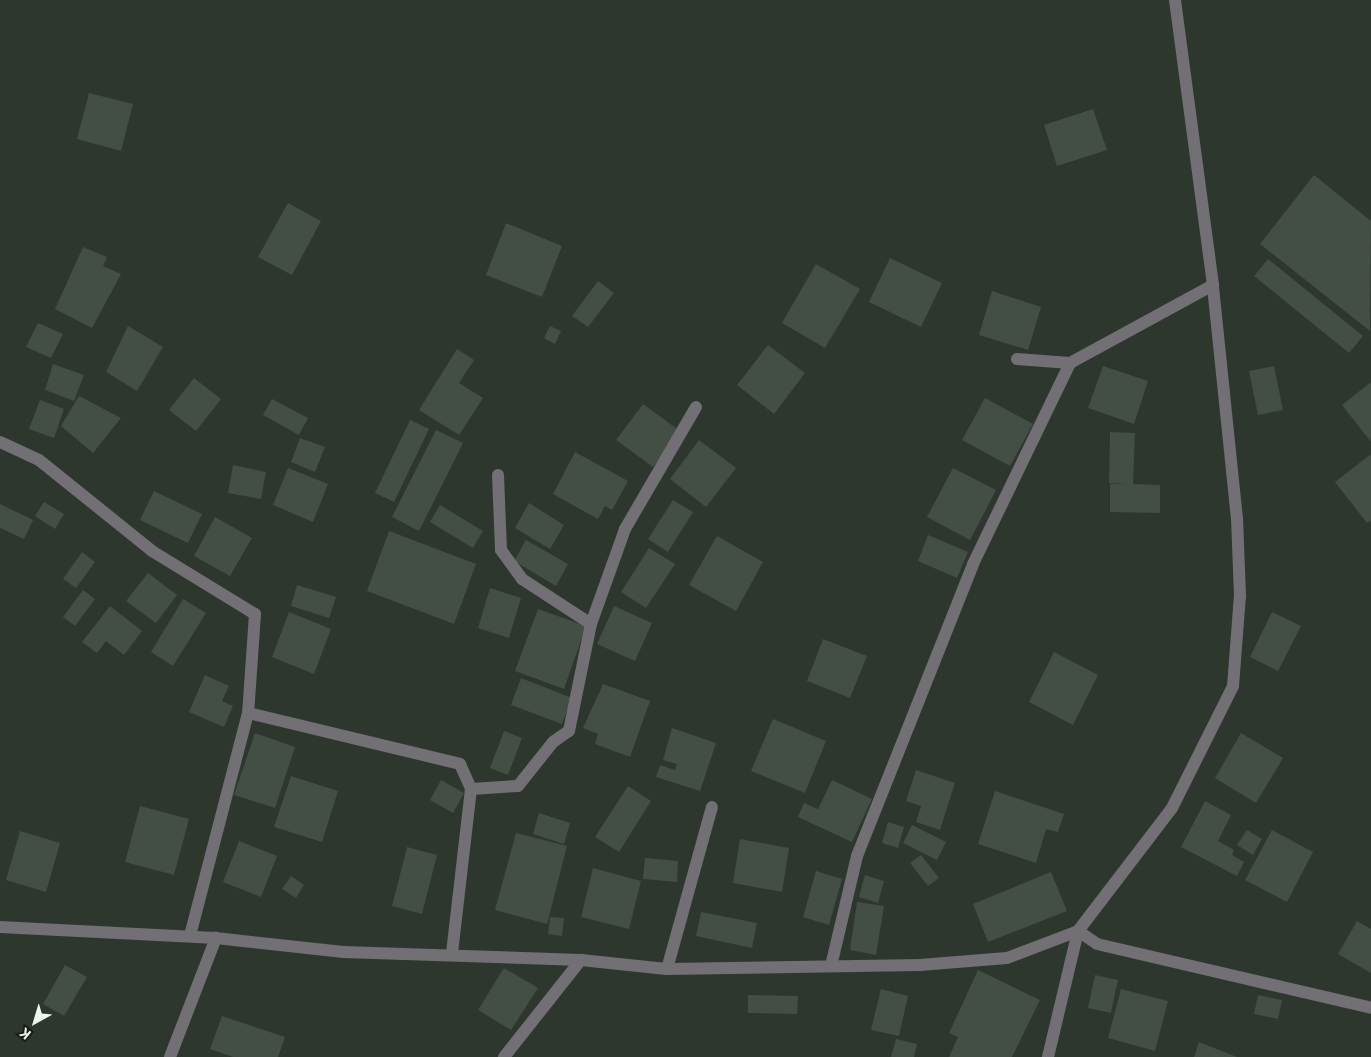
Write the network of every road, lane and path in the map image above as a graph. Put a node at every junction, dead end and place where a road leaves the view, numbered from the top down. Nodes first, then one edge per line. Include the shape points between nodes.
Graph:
1 (1175, 0) edge
2 (1213, 284) junction
3 (1017, 359) dead end
4 (1070, 363) junction
5 (696, 407) dead end
6 (0, 442) edge
7 (498, 474) dead end
8 (592, 624) junction
9 (248, 713) junction
10 (471, 789) junction
11 (712, 807) dead end
12 (0, 927) edge
13 (1078, 931) junction
14 (190, 936) junction
15 (216, 938) junction
16 (452, 953) junction
17 (582, 960) junction
18 (831, 966) junction
19 (668, 969) junction
20 (1371, 1008) edge
21 (170, 1057) edge
22 (504, 1057) edge
23 (1048, 1057) edge

1 - 2 street
2 - 4 street
2 - 13 street via 1237,519 1240,596 1233,686 1172,808
3 - 4 street
4 - 18 street via 973,564 857,856
5 - 8 street via 625,530
6 - 9 street via 39,460 152,551 255,614
7 - 8 street via 501,550 522,579
8 - 10 street via 569,731 553,742 518,786
9 - 10 street via 460,764
9 - 14 street
10 - 16 street
11 - 19 street
12 - 14 street
13 - 18 street via 1007,958
13 - 20 street via 1097,944
13 - 23 street
14 - 15 street
15 - 16 street via 343,952
15 - 21 street
16 - 17 street
17 - 19 street
17 - 22 street
18 - 19 street

